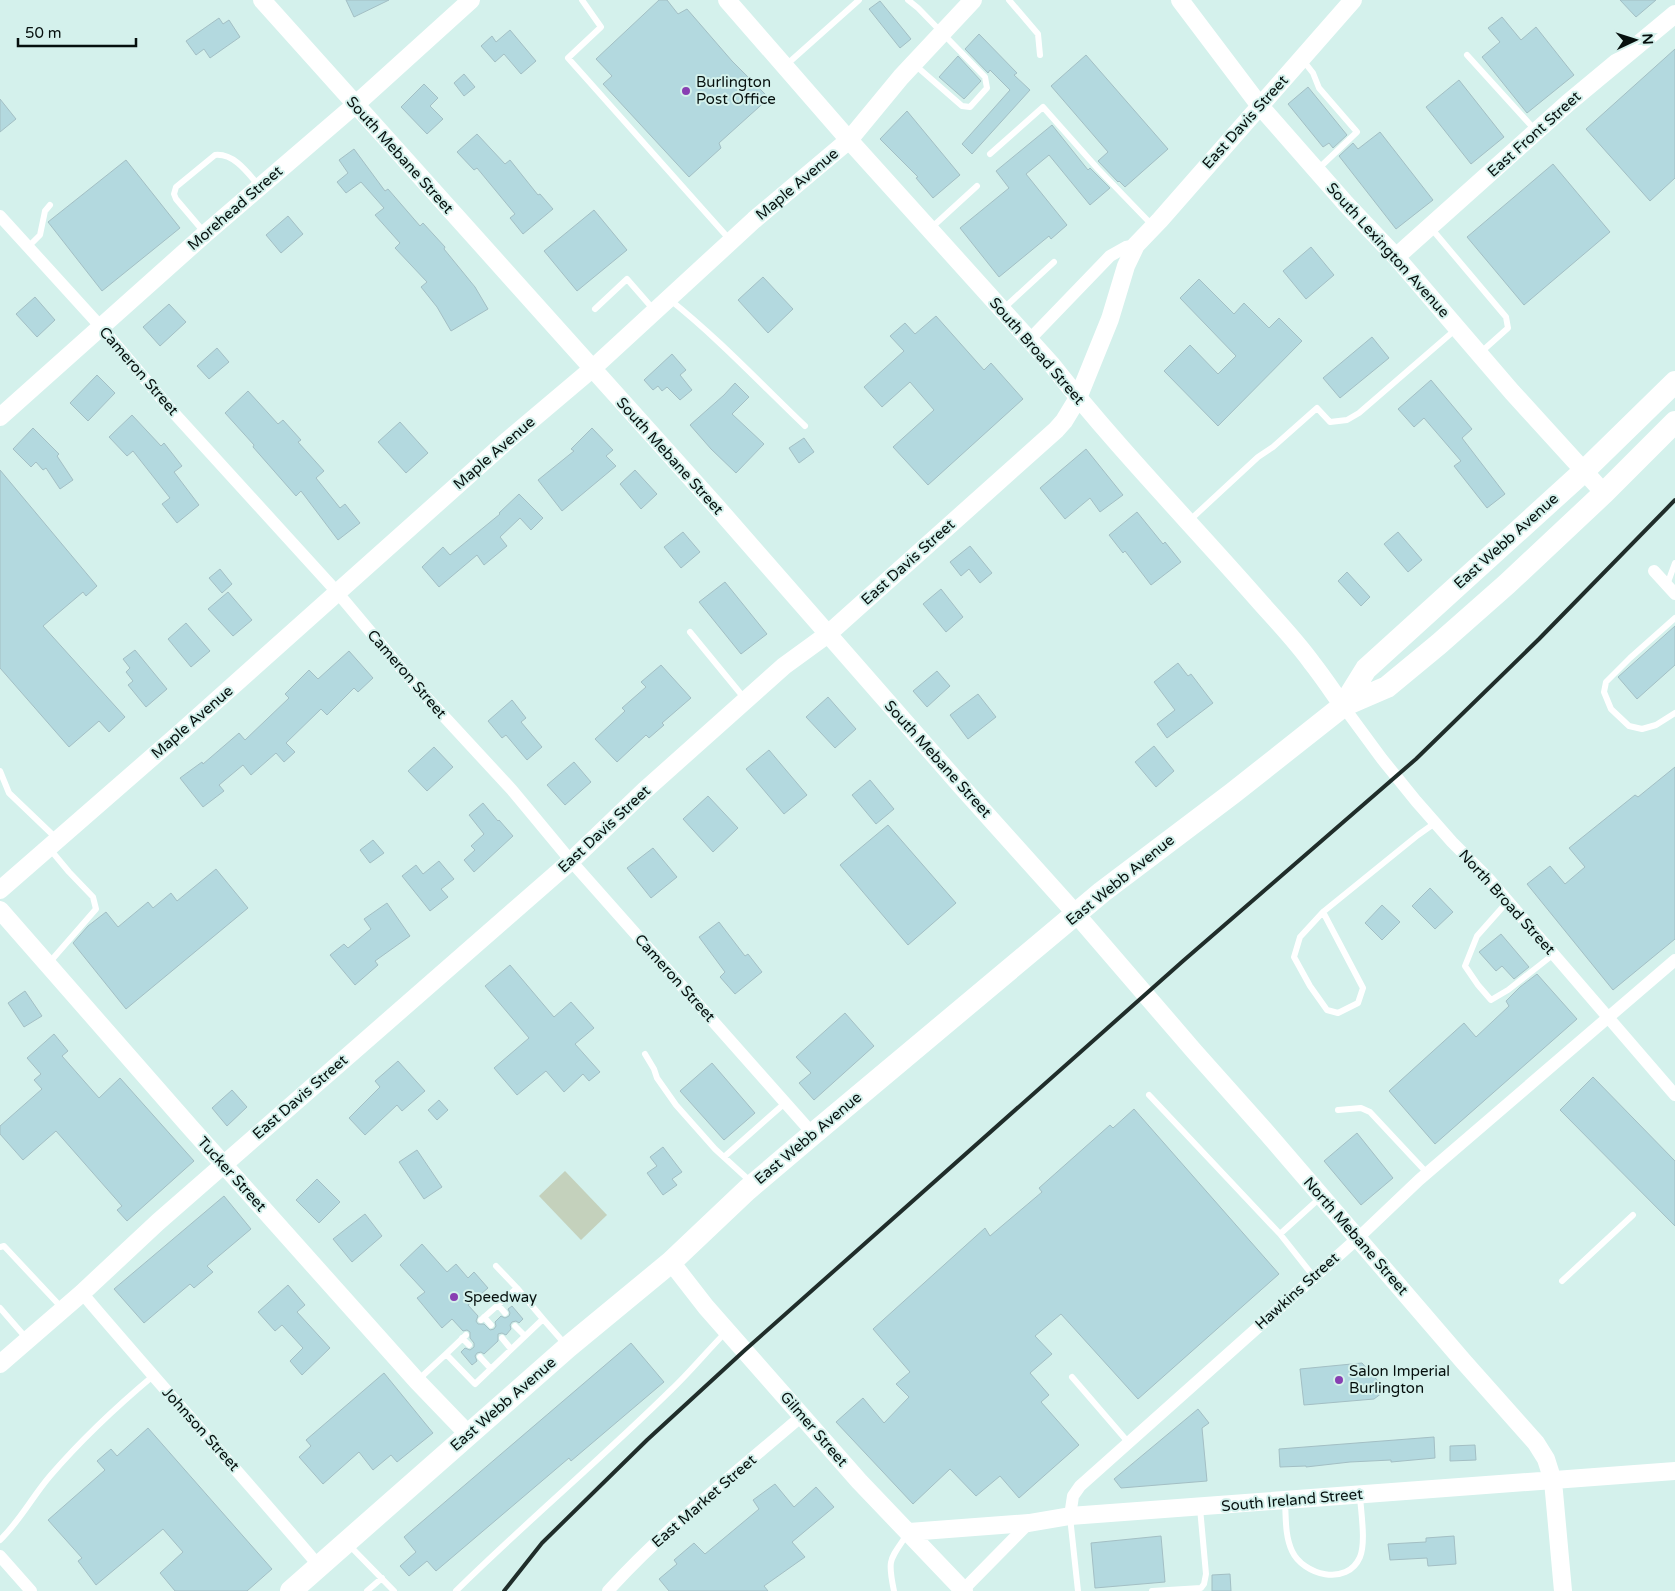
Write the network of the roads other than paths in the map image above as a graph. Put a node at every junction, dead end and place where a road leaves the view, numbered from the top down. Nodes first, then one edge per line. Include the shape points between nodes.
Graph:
1 (262, 0) edge
2 (471, 0) edge
3 (582, 0) edge
4 (727, 0) edge
5 (859, 0) edge
6 (908, 0) edge
7 (973, 0) edge
8 (1009, 0) edge
9 (1180, 0) edge
10 (1353, 0) edge
11 (1675, 14) edge
12 (943, 32) junction
13 (1040, 55) dead end
14 (1467, 56) dead end
15 (1301, 59) junction
16 (914, 64) junction
17 (784, 67) junction
18 (355, 105) junction
19 (1260, 106) junction
20 (1536, 132) junction
21 (849, 140) junction
22 (990, 154) dead end
23 (1316, 171) junction
24 (260, 186) junction
25 (977, 186) dead end
26 (50, 205) dead end
27 (0, 216) edge
28 (1153, 227) junction
29 (1430, 227) junction
30 (930, 229) junction
31 (205, 234) junction
32 (731, 241) junction
33 (1136, 245) junction
34 (28, 247) junction
35 (1396, 257) junction
36 (1054, 262) dead end
37 (668, 298) junction
38 (595, 309) dead end
39 (1002, 310) junction
40 (655, 311) junction
41 (101, 327) junction
42 (1458, 328) junction
43 (1029, 340) junction
44 (1480, 353) junction
45 (592, 369) junction
46 (1675, 382) edge
47 (1078, 398) junction
48 (0, 417) edge
49 (1675, 422) edge
50 (805, 426) dead end
51 (1583, 472) junction
52 (1604, 493) junction
53 (1189, 521) junction
54 (1675, 563) edge
55 (1654, 572) dead end
56 (1671, 590) edge
57 (337, 592) junction
58 (1675, 618) edge
59 (690, 632) dead end
60 (828, 634) junction
61 (746, 700) junction
62 (1343, 706) junction
63 (1675, 713) edge
64 (0, 771) edge
65 (1435, 823) junction
66 (53, 843) junction
67 (570, 861) junction
68 (0, 890) edge
69 (1508, 901) junction
70 (0, 910) edge
71 (1323, 912) junction
72 (1076, 914) junction
73 (1554, 954) junction
74 (1675, 960) edge
75 (48, 964) junction
76 (1607, 1017) junction
77 (645, 1054) dead end
78 (1149, 1095) dead end
79 (1675, 1095) edge
80 (785, 1103) junction
81 (1338, 1110) dead end
82 (813, 1134) junction
83 (724, 1157) junction
84 (224, 1164) junction
85 (1427, 1173) junction
86 (754, 1184) junction
87 (1322, 1196) junction
88 (1633, 1215) dead end
89 (1280, 1234) junction
90 (1358, 1238) junction
91 (0, 1247) edge
92 (671, 1262) junction
93 (496, 1266) dead end
94 (1314, 1276) junction
95 (1562, 1281) dead end
96 (516, 1288) junction
97 (82, 1293) junction
98 (498, 1305) junction
99 (0, 1308) edge
100 (63, 1310) junction
101 (505, 1313) dead end
102 (543, 1319) junction
103 (491, 1325) dead end
104 (515, 1326) dead end
105 (727, 1330) junction
106 (525, 1336) junction
107 (502, 1338) dead end
108 (28, 1340) junction
109 (469, 1345) dead end
110 (568, 1347) junction
111 (511, 1349) junction
112 (446, 1354) junction
113 (480, 1357) dead end
114 (0, 1364) edge
115 (491, 1368) junction
116 (153, 1376) junction
117 (1072, 1377) dead end
118 (417, 1381) junction
119 (803, 1415) junction
120 (468, 1434) junction
121 (1128, 1442) junction
122 (1675, 1471) edge
123 (1553, 1481) junction
124 (1360, 1494) junction
125 (1284, 1501) junction
126 (1200, 1507) junction
127 (1070, 1516) junction
128 (1028, 1523) junction
129 (909, 1532) junction
130 (0, 1540) edge
131 (346, 1542) junction
132 (1, 1560) edge
133 (319, 1566) junction
134 (382, 1578) junction
135 (964, 1590) edge
136 (31, 1591) edge
137 (291, 1591) edge
138 (368, 1591) edge
139 (394, 1591) edge
140 (456, 1591) edge
141 (608, 1591) edge
142 (894, 1591) edge
143 (1078, 1591) edge
144 (1152, 1591) edge
145 (1563, 1591) edge

1 - 18 street, South Mebane Street
2 - 18 street, Morehead Street
3 - 32 lane via 601,27 568,58
4 - 17 street, South Broad Street
5 - 17 lane
6 - 12 lane
7 - 12 street, Maple Avenue
8 - 13 lane via 1038,34
9 - 19 street, South Lexington Avenue
10 - 15 street, East Davis Street
11 - 20 street, East Front Street
12 - 16 street, Maple Avenue
12 - 16 lane via 985,77 987,88 970,108 962,106
14 - 20 lane
15 - 19 street, East Davis Street
15 - 23 lane via 1313,73 1319,88 1357,132
16 - 21 street, Maple Avenue
17 - 21 street, South Broad Street
18 - 24 street, Morehead Street
18 - 45 street, South Mebane Street
19 - 23 street, South Lexington Avenue
19 - 28 street, East Davis Street
20 - 29 street, East Front Street
21 - 30 street, South Broad Street
21 - 32 street, Maple Avenue
22 - 28 lane via 1043,107
23 - 35 street, South Lexington Avenue
24 - 31 street, Morehead Street
24 - 31 lane via 241,166 221,154 176,187 176,198
25 - 30 lane
26 - 34 lane via 45,211 40,235
27 - 34 street, Cameron Street
28 - 33 street, East Davis Street
29 - 35 street, East Front Street
29 - 44 lane via 1506,317 1508,328
30 - 39 street, South Broad Street
31 - 41 street, Morehead Street
32 - 37 street, Maple Avenue
33 - 43 street, East Davis Street via 1110,256
33 - 47 street, East Davis Street
34 - 41 street, Cameron Street
35 - 42 street, South Lexington Avenue
36 - 39 lane
37 - 40 street, Maple Avenue
37 - 50 lane via 722,344
38 - 40 lane via 627,279
39 - 43 street, South Broad Street
40 - 45 street, Maple Avenue
41 - 48 street, Morehead Street
41 - 57 street, Cameron Street via 173,412
42 - 44 street, South Lexington Avenue
42 - 53 lane via 1360,413 1347,420 1330,422 1317,408
43 - 47 street, South Broad Street
44 - 51 street, South Lexington Avenue
45 - 57 street, Maple Avenue
45 - 60 street, South Mebane Street
46 - 51 highway, East Webb Avenue
47 - 53 street, South Broad Street
47 - 60 street, East Davis Street via 1056,430
49 - 52 highway, East Webb Avenue
51 - 52 street, South Lexington Avenue
51 - 62 highway, East Webb Avenue via 1366,669
52 - 62 highway, East Webb Avenue via 1507,584 1387,687
53 - 62 street, South Broad Street via 1312,662
54 - 56 lane
55 - 56 street
57 - 66 street, Maple Avenue
57 - 67 street, Cameron Street via 512,790
58 - 63 lane via 1606,682 1604,692 1611,709 1629,726 1656,725
59 - 61 lane
60 - 61 street, East Davis Street via 784,666
60 - 72 street, South Mebane Street
61 - 67 street, East Davis Street
62 - 65 street, North Broad Street
62 - 72 highway, East Webb Avenue
64 - 66 lane via 9,793
65 - 69 street, North Broad Street
65 - 71 lane
66 - 68 street, Maple Avenue
66 - 75 lane via 93,897 96,909
67 - 80 street, Cameron Street
67 - 84 street, East Davis Street
69 - 73 street, North Broad Street
69 - 73 lane via 1477,936 1466,966 1491,1000
70 - 75 street, Tucker Street
71 - 71 lane via 1300,937 1294,957 1328,1010 1338,1013 1358,1003 1363,988
72 - 82 highway, East Webb Avenue
72 - 87 street, North Mebane Street
73 - 76 street, North Broad Street
74 - 76 street, Hawkins Street
75 - 84 street, Tucker Street
76 - 79 street, North Broad Street
76 - 85 street, Hawkins Street
77 - 83 lane via 676,1105
78 - 89 lane
80 - 82 street, Cameron Street
80 - 83 lane
81 - 85 lane via 1361,1108 1370,1112
82 - 86 highway, East Webb Avenue
83 - 86 lane
84 - 97 street, East Davis Street
84 - 118 street, Tucker Street
85 - 90 street, Hawkins Street
86 - 92 highway, East Webb Avenue
87 - 89 lane
87 - 90 street, North Mebane Street
88 - 95 lane
89 - 94 lane
90 - 94 street, Hawkins Street
90 - 123 street, North Mebane Street via 1536,1442
91 - 100 lane via 4,1246
92 - 105 street, Gilmer Street
92 - 110 highway, East Webb Avenue
93 - 96 lane
94 - 121 street, Hawkins Street
96 - 98 lane
96 - 102 lane
97 - 100 street, East Davis Street
97 - 116 street, Johnson Street
98 - 101 lane
98 - 103 lane via 483,1319
99 - 108 lane
100 - 108 street, East Davis Street
102 - 106 lane
102 - 110 lane
104 - 106 lane
105 - 119 street, Gilmer Street
105 - 140 lane via 671,1390
106 - 111 lane
107 - 111 lane
108 - 114 street, East Davis Street
109 - 112 lane via 464,1336
110 - 120 highway, East Webb Avenue
111 - 115 lane
112 - 115 lane via 475,1384
112 - 118 lane
113 - 115 lane
116 - 130 lane via 72,1450
116 - 133 street, Johnson Street
117 - 121 lane
118 - 120 street, Tucker Street
119 - 129 street, Gilmer Street via 858,1480
119 - 141 street, East Market Street via 683,1518
120 - 131 highway, East Webb Avenue
121 - 127 street, Hawkins Street via 1080,1486 1073,1496
122 - 123 street, South Ireland Street
123 - 124 street, South Ireland Street
123 - 145 street, North Mebane Street
124 - 125 street, South Ireland Street
124 - 125 lane via 1363,1542 1360,1557 1344,1573 1331,1575 1316,1573 1293,1553 1287,1539
125 - 126 street, South Ireland Street
126 - 127 street, South Ireland Street
126 - 144 lane via 1206,1574 1204,1584 1201,1588
127 - 128 street, South Ireland Street
127 - 143 lane
128 - 129 street, South Ireland Street
128 - 135 street
129 - 135 street, Gilmer Street
129 - 142 lane via 891,1559 889,1569
131 - 133 highway, East Webb Avenue
131 - 134 lane
132 - 136 street
133 - 137 highway, East Webb Avenue
134 - 138 lane
134 - 139 lane

